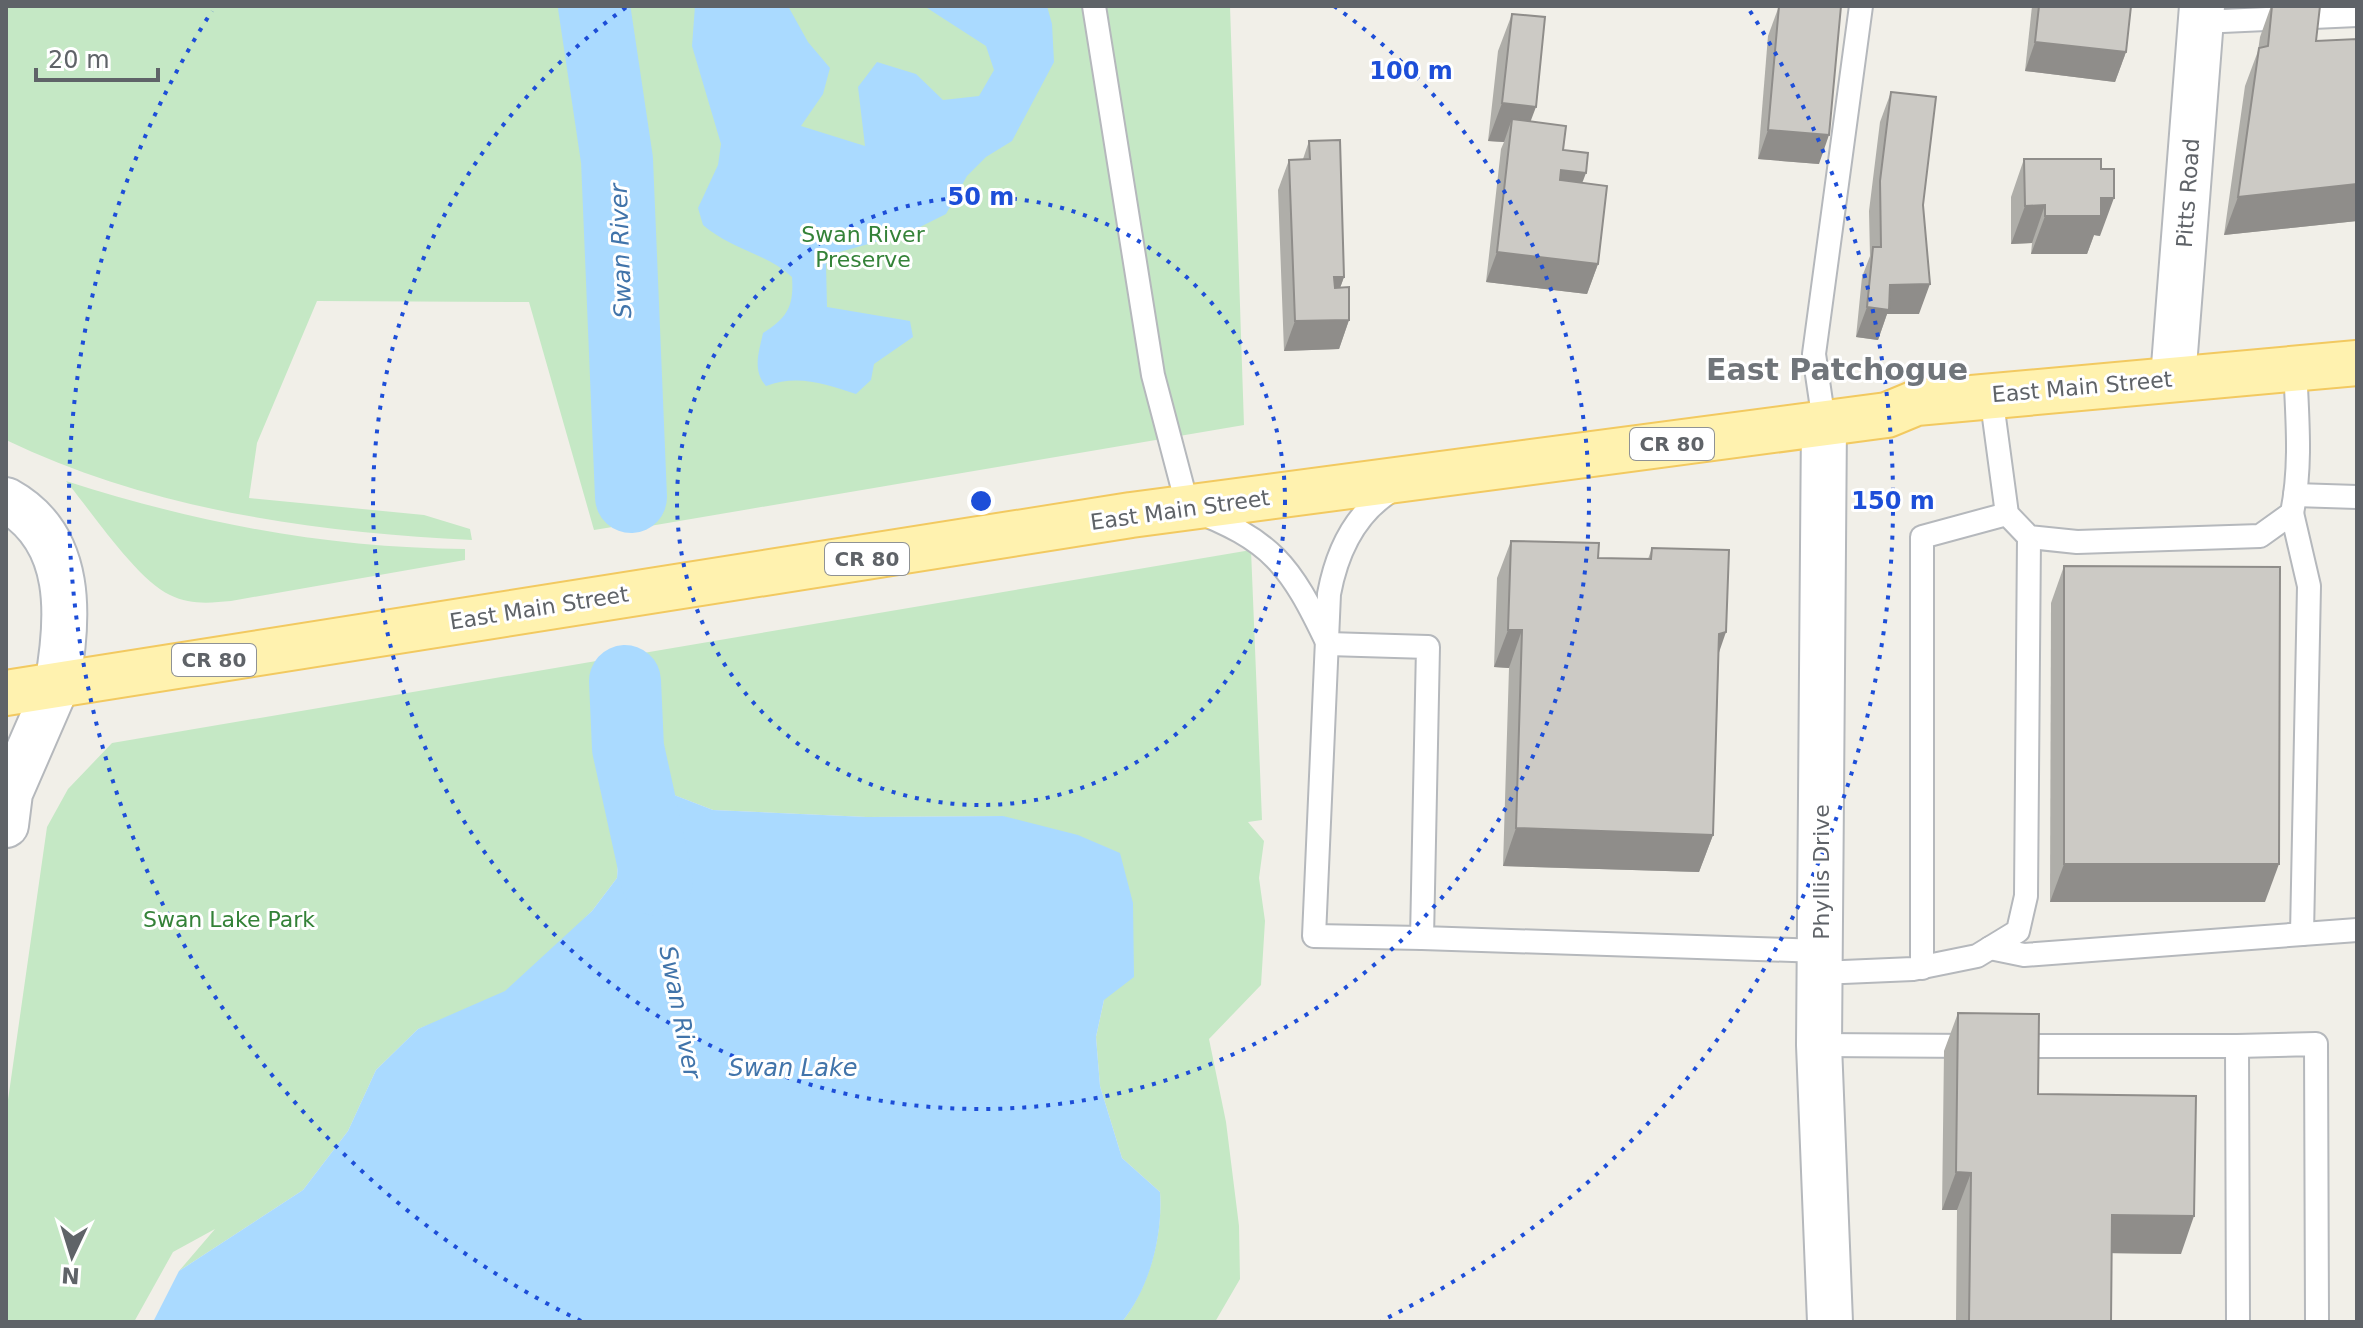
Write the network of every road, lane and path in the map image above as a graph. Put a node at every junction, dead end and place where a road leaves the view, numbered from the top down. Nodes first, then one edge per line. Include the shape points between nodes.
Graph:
1 (1094, 6) edge
2 (1861, 6) edge
3 (2202, 14) edge
4 (2357, 15) edge
5 (2357, 363) edge
6 (2295, 366) junction
7 (2173, 379) junction
8 (1991, 395) junction
9 (1824, 422) junction
10 (1412, 478) junction
11 (2357, 497) edge
12 (6, 500) edge
13 (2294, 504) junction
14 (1188, 508) junction
15 (2007, 514) junction
16 (2029, 537) junction
17 (1328, 644) junction
18 (57, 685) junction
19 (6, 693) edge
20 (6, 825) edge
21 (2357, 930) edge
22 (2302, 934) junction
23 (1422, 938) junction
24 (1990, 948) junction
25 (1820, 962) junction
26 (1922, 968) junction
27 (1819, 1045) junction
28 (2237, 1046) junction
29 (1830, 1322) edge
30 (2238, 1322) edge
31 (2317, 1322) edge

1 - 14 lane via 1153,375
2 - 9 lane via 1814,354
3 - 4 lane
3 - 7 street, Pitts Road
5 - 6 main road, East Main Street / CR 80
6 - 7 main road, East Main Street / CR 80
6 - 13 lane via 2300,471
7 - 8 main road, East Main Street / CR 80
8 - 9 main road, East Main Street / CR 80 via 1916,403 1887,415
8 - 15 lane
9 - 10 main road, East Main Street / CR 80
9 - 25 street, Phyllis Drive
10 - 14 main road, East Main Street / CR 80
10 - 17 lane via 1373,503 1343,545 1329,594
11 - 13 lane
12 - 18 street via 30,518 61,575 67,618
13 - 16 lane via 2260,536 2077,542
13 - 22 lane via 2309,586
14 - 17 lane via 1234,526 1275,555 1294,577
14 - 18 main road, East Main Street / CR 80
15 - 16 lane
15 - 26 lane via 1922,537
16 - 24 lane via 2026,896 2018,931
17 - 23 lane via 1428,647
17 - 23 lane via 1314,936
18 - 19 main road, East Main Street / CR 80
18 - 20 street via 10,793
21 - 22 lane
22 - 24 lane via 2024,955
23 - 25 lane
24 - 26 lane via 1977,956
25 - 26 lane
25 - 27 street, Phyllis Drive
27 - 28 lane
27 - 29 street, Phyllis Drive
28 - 30 lane
28 - 31 lane via 2316,1044

